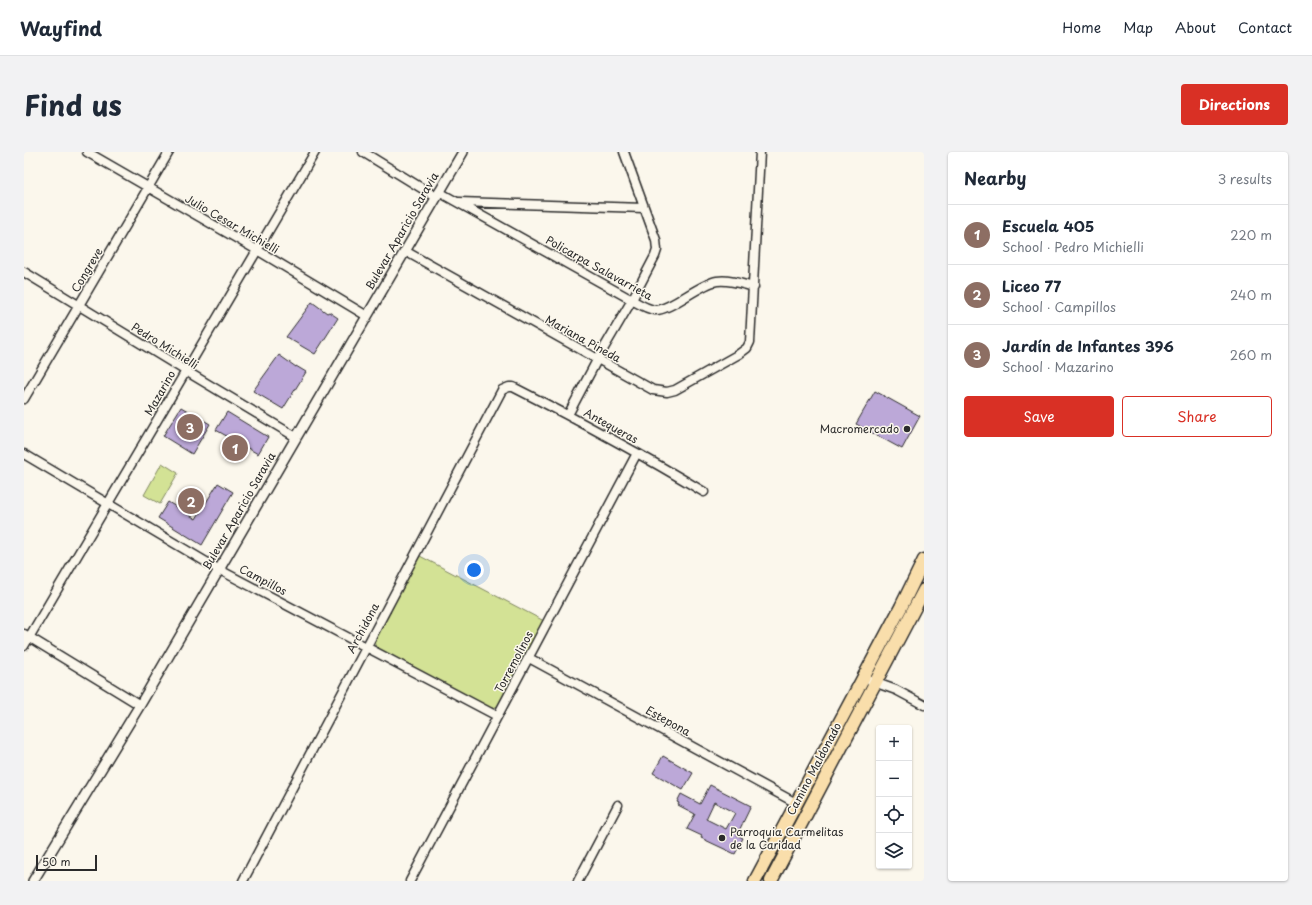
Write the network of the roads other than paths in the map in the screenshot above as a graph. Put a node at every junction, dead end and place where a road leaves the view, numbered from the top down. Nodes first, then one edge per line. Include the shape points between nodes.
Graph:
1 (86, 152) edge
2 (169, 152) edge
3 (315, 152) edge
4 (364, 152) edge
5 (463, 152) edge
6 (624, 152) edge
7 (760, 152) edge
8 (148, 187) junction
9 (438, 195) junction
10 (457, 202) junction
11 (644, 208) junction
12 (257, 250) junction
13 (405, 251) junction
14 (24, 272) edge
15 (754, 287) junction
16 (632, 300) junction
17 (78, 305) junction
18 (367, 316) junction
19 (597, 360) junction
20 (186, 371) junction
21 (505, 388) joint
22 (24, 399) edge
23 (568, 415) junction
24 (296, 437) junction
25 (637, 453) junction
26 (24, 454) edge
27 (704, 492) dead end
28 (108, 503) junction
29 (924, 560) edge
30 (218, 569) junction
31 (924, 590) edge
32 (27, 635) edge
33 (24, 646) edge
34 (366, 646) junction
35 (529, 658) junction
36 (863, 678) junction
37 (876, 683) junction
38 (140, 705) junction
39 (924, 705) edge
40 (497, 716) junction
41 (796, 804) junction
42 (618, 805) dead end
43 (33, 881) edge
44 (243, 881) edge
45 (410, 881) edge
46 (578, 881) edge
47 (755, 881) edge
48 (771, 881) edge

1 - 8 street, Julio Cesar Michielli
2 - 8 street, Congreve
3 - 12 street, Mazarino
4 - 9 street, Policarpa Salavarrieta
5 - 9 street, Bulevar Aparicio Saravia
6 - 11 street
7 - 15 street
8 - 12 street, Julio Cesar Michielli
8 - 17 street, Congreve
9 - 10 street, Policarpa Salavarrieta
9 - 13 street, Bulevar Aparicio Saravia
10 - 11 street
10 - 16 street, Policarpa Salavarrieta
11 - 16 street via 656,240 657,250
12 - 18 street, Julio Cesar Michielli
12 - 20 street, Mazarino
13 - 18 street, Bulevar Aparicio Saravia
13 - 19 street, Mariana Pineda
14 - 17 street, Pedro Michielli
15 - 16 street, Policarpa Salavarrieta via 731,281 718,281 659,310 650,309
15 - 19 street, Mariana Pineda via 750,342 747,348 679,388 667,392 653,390
16 - 19 street
17 - 20 street, Pedro Michielli
17 - 22 street, Congreve
18 - 24 street, Bulevar Aparicio Saravia
19 - 23 street
20 - 24 street, Pedro Michielli
20 - 28 street, Mazarino
21 - 23 street, Antequeras via 513,387
21 - 34 street, Archidona via 499,394
23 - 25 street, Antequeras
24 - 30 street, Bulevar Aparicio Saravia
25 - 27 street, Antequeras
25 - 35 street, Torremolinos
26 - 28 street, Campillos
28 - 30 street, Campillos
28 - 32 street, Mazarino
29 - 36 main road, Camino Maldonado
30 - 34 street, Campillos
30 - 38 street, Bulevar Aparicio Saravia
31 - 37 main road, Camino Maldonado
32 - 33 street, Mazarino
32 - 38 street
34 - 40 street, Campillos
34 - 44 street, Archidona
35 - 40 street, Torremolinos
35 - 41 street, Estepona
36 - 37 street
36 - 41 main road, Camino Maldonado
37 - 39 street
37 - 48 main road, Camino Maldonado
38 - 43 street, Bulevar Aparicio Saravia
40 - 45 street, Torremolinos
41 - 47 main road, Camino Maldonado
42 - 46 street

